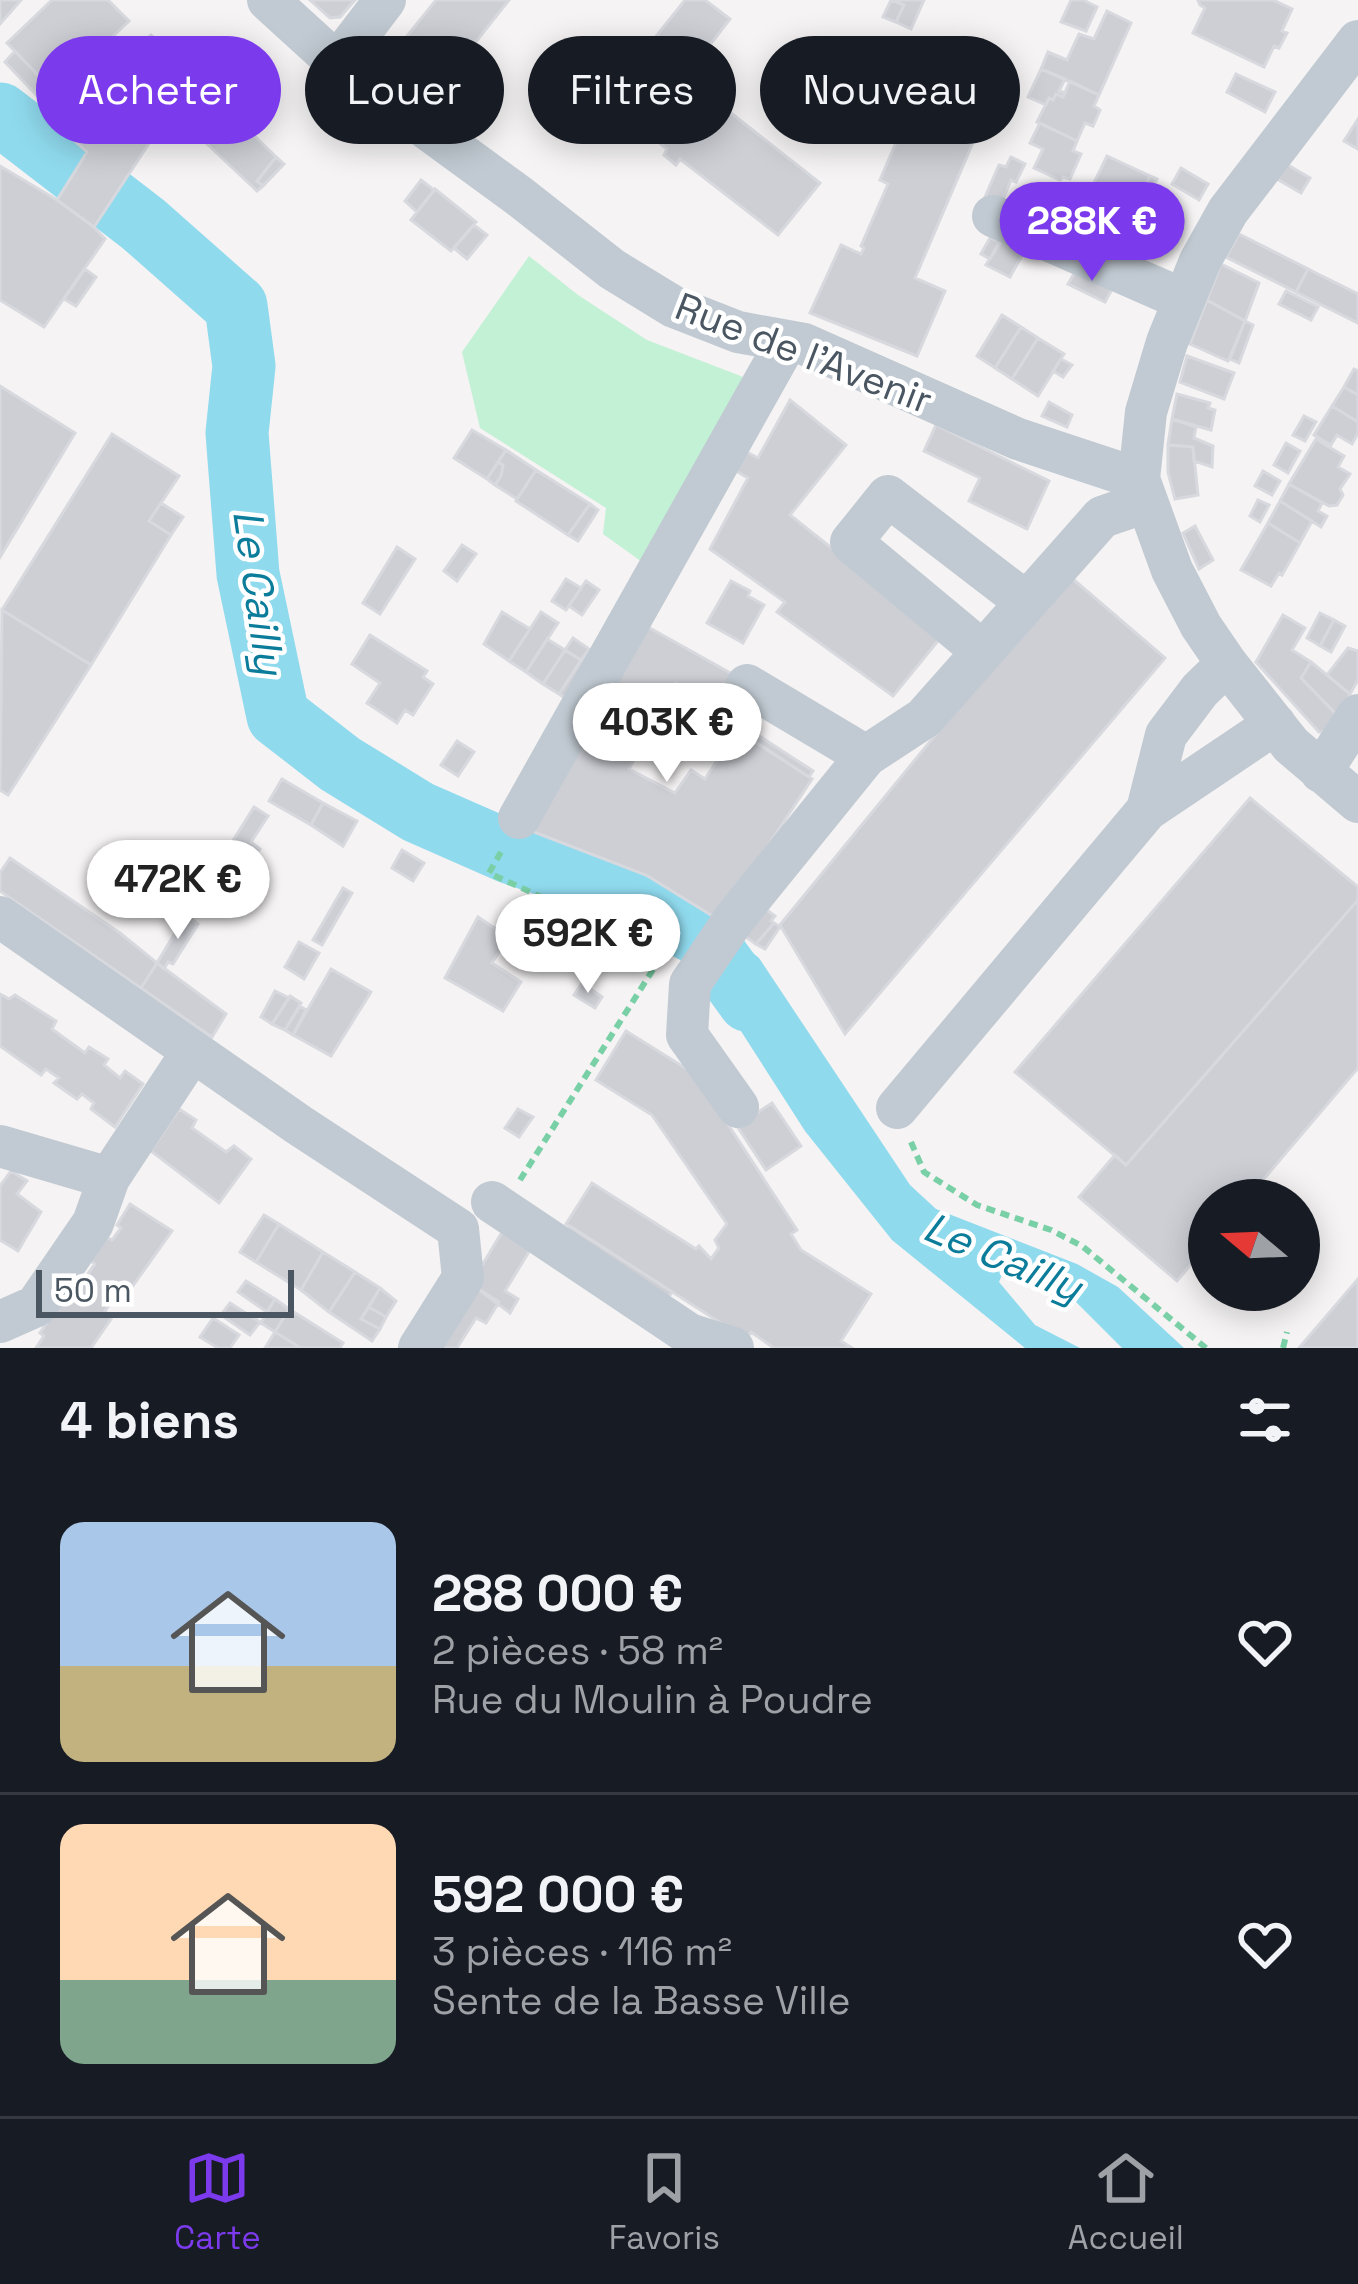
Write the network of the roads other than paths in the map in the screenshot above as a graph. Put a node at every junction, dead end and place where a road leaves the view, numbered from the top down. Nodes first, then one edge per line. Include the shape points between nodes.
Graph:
1 (268, 0) edge
2 (385, 0) edge
3 (307, 36) edge
4 (358, 36) edge
5 (1358, 40) edge
6 (448, 144) edge
7 (993, 216) dead end
8 (1183, 299) junction
9 (787, 341) junction
10 (1143, 490) junction
11 (1026, 602) junction
12 (982, 652) junction
13 (1227, 664) junction
14 (747, 685) dead end
15 (1358, 715) edge
16 (1274, 724) junction
17 (866, 756) junction
18 (1321, 772) junction
19 (1358, 802) edge
20 (1147, 810) junction
21 (519, 818) dead end
22 (0, 916) edge
23 (192, 1052) junction
24 (737, 1107) dead end
25 (897, 1108) road end
26 (0, 1146) edge
27 (109, 1178) junction
28 (501, 1199) road end
29 (0, 1322) edge
30 (419, 1348) edge
31 (733, 1348) edge

1 - 3 street, Rue de l'Avenir
2 - 4 street
5 - 8 street via 1228,211
6 - 9 street, Rue de l'Avenir via 674,308
7 - 8 street
8 - 10 street via 1146,412
9 - 10 street, Rue de l'Avenir
9 - 21 street
10 - 11 street via 1102,517
10 - 13 street via 1172,570
11 - 12 street
11 - 12 street via 888,496 851,542
12 - 17 street via 924,718
13 - 16 street
13 - 20 street via 1166,734
14 - 17 street
15 - 18 street
16 - 18 street
16 - 20 street
17 - 24 street via 690,984 687,1035
18 - 19 street
20 - 25 street
22 - 23 street
23 - 27 street
23 - 30 street via 458,1229 463,1278
26 - 27 street
27 - 29 street via 93,1222 36,1306
28 - 31 street via 689,1334

